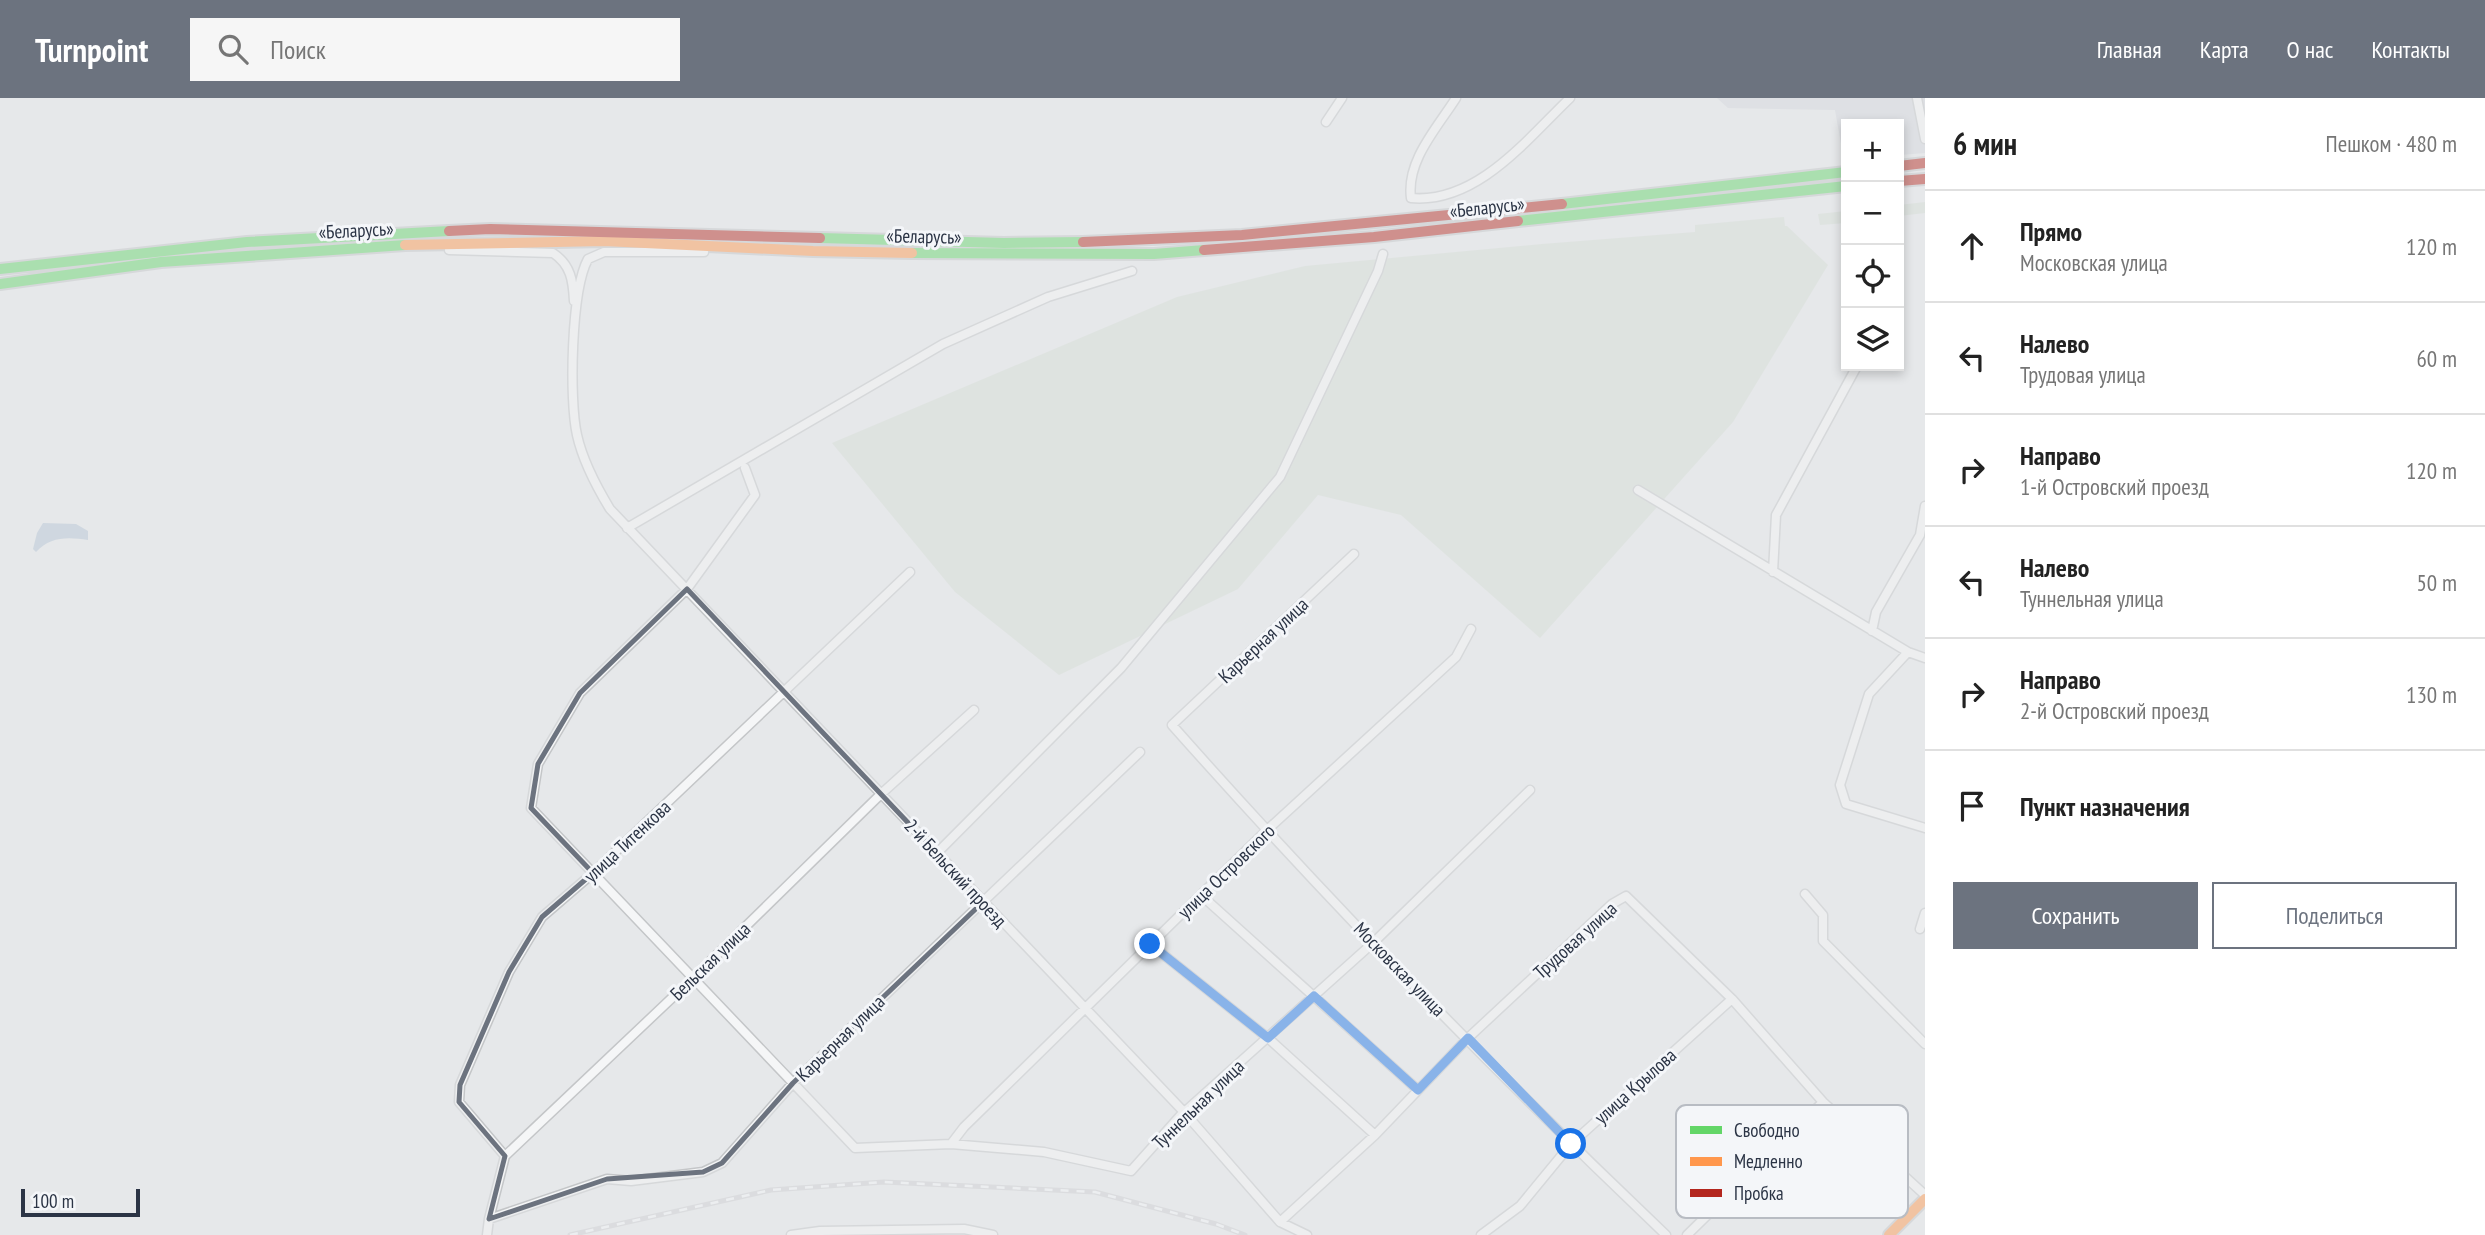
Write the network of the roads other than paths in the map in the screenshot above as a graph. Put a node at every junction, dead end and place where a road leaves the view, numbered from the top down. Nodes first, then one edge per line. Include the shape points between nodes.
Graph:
1 (1342, 98) edge
2 (1456, 98) edge
3 (1570, 98) edge
4 (1917, 98) edge
5 (1325, 122) dead end
6 (1925, 139) edge
7 (1925, 163) edge
8 (1904, 165) edge
9 (1841, 173) edge
10 (1925, 178) edge
11 (1904, 180) edge
12 (1841, 187) edge
13 (369, 246) junction
14 (813, 251) junction
15 (1383, 254) dead end
16 (0, 268) edge
17 (1132, 271) dead end
18 (0, 284) edge
19 (575, 318) junction
20 (1854, 371) edge
21 (745, 468) dead end
22 (1638, 490) dead end
23 (1925, 506) edge
24 (627, 528) junction
25 (1354, 554) dead end
26 (911, 572) dead end
27 (1773, 572) junction
28 (687, 589) junction
29 (1471, 629) dead end
30 (1872, 631) junction
31 (1908, 652) junction
32 (1925, 658) edge
33 (785, 693) junction
34 (974, 710) dead end
35 (1172, 725) joint
36 (1140, 752) dead end
37 (1530, 790) dead end
38 (881, 794) junction
39 (1925, 828) edge
40 (1266, 831) junction
41 (937, 853) junction
42 (593, 873) junction
43 (1805, 894) dead end
44 (1201, 895) junction
45 (983, 902) junction
46 (1925, 912) edge
47 (1920, 929) dead end
48 (1374, 942) junction
49 (1150, 944) junction
50 (693, 978) junction
51 (1314, 996) junction
52 (1732, 999) junction
53 (1084, 1009) junction
54 (1268, 1038) junction
55 (1468, 1038) junction
56 (1925, 1044) edge
57 (793, 1083) junction
58 (1418, 1090) junction
59 (1824, 1102) junction
60 (1821, 1105) edge
61 (1827, 1105) edge
62 (1184, 1112) junction
63 (1375, 1135) junction
64 (951, 1144) junction
65 (1571, 1144) junction
66 (505, 1156) junction
67 (1908, 1181) edge
68 (1925, 1197) edge
69 (1908, 1215) edge
70 (1705, 1218) edge
71 (1905, 1218) edge
72 (489, 1219) junction
73 (1280, 1223) junction
74 (487, 1235) edge
75 (791, 1235) edge
76 (993, 1235) edge
77 (1307, 1235) edge
78 (1481, 1235) edge
79 (1666, 1235) edge
80 (1687, 1235) edge
81 (1889, 1235) edge

1 - 5 street
2 - 3 street via 1416,160 1409,184 1411,198 1430,200 1492,172
4 - 6 street
7 - 8 main road
9 - 16 main road, «Беларусь» via 1191,238 1004,243 490,229 247,242
10 - 11 main road
12 - 14 main road, «Беларусь» via 1374,237 1154,254
13 - 14 main road, «Беларусь» via 604,241
13 - 18 main road, «Беларусь» via 161,262
13 - 19 street via 553,253 570,271
14 - 19 street via 597,253 583,269
15 - 41 street via 1280,477 1121,668
17 - 24 street via 1048,296 943,344
19 - 24 street, 2-й Бельский проезд via 576,433 596,485
20 - 27 street via 1776,514
21 - 28 street via 755,495
22 - 27 street
23 - 30 street via 1920,535 1876,612
24 - 28 street, 2-й Бельский проезд
25 - 35 street, Карьерная улица
26 - 33 street, улица Титенкова
27 - 30 street
28 - 33 street, 2-й Бельский проезд
28 - 42 street via 580,693 537,764 531,808
29 - 40 street, улица Островского via 1456,657
30 - 31 street
31 - 32 street
31 - 39 street via 1869,694 1840,785 1846,804
33 - 38 street, 2-й Бельский проезд
33 - 42 street, улица Титенкова
34 - 38 street, Бельская улица
35 - 40 street, Московская улица
36 - 45 street, Карьерная улица
37 - 48 street, Туннельная улица
38 - 41 street, 2-й Бельский проезд
38 - 50 street, Бельская улица
40 - 44 street, улица Островского
40 - 48 street, Московская улица
41 - 45 street, 2-й Бельский проезд
42 - 50 street
42 - 66 street, улица Титенкова via 542,917 509,972 460,1085 459,1102
43 - 56 street via 1824,915 1823,941
44 - 49 street, улица Островского
44 - 51 street
45 - 53 street, 2-й Бельский проезд
45 - 57 street, Карьерная улица
46 - 47 street
48 - 51 street, Туннельная улица
48 - 55 street, Московская улица
49 - 53 street, улица Островского
49 - 54 street
50 - 57 street
50 - 66 street, Бельская улица
51 - 54 street, Туннельная улица
51 - 58 street
52 - 55 street, Трудовая улица via 1626,895
52 - 59 street, Трудовая улица
52 - 65 street, улица Крылова
53 - 62 street, 2-й Бельский проезд
53 - 64 street, улица Островского
54 - 62 street, Туннельная улица
54 - 63 street
55 - 58 street, Трудовая улица
55 - 65 street, Московская улица
57 - 64 street, Туннельная улица via 855,1148
57 - 72 street, Карьерная улица via 722,1163 703,1172 631,1181 607,1179
58 - 63 street, Трудовая улица
59 - 60 street
59 - 61 street, Трудовая улица
62 - 64 street, Туннельная улица via 1131,1171 1044,1152
62 - 73 street, 2-й Бельский проезд
63 - 73 street, Трудовая улица
65 - 78 street, улица Крылова via 1520,1206
65 - 79 street, Московская улица
66 - 72 street
67 - 68 street, Трудовая улица
68 - 69 main road
70 - 80 street
71 - 81 main road
72 - 74 street
73 - 77 street
75 - 76 street via 964,1229

